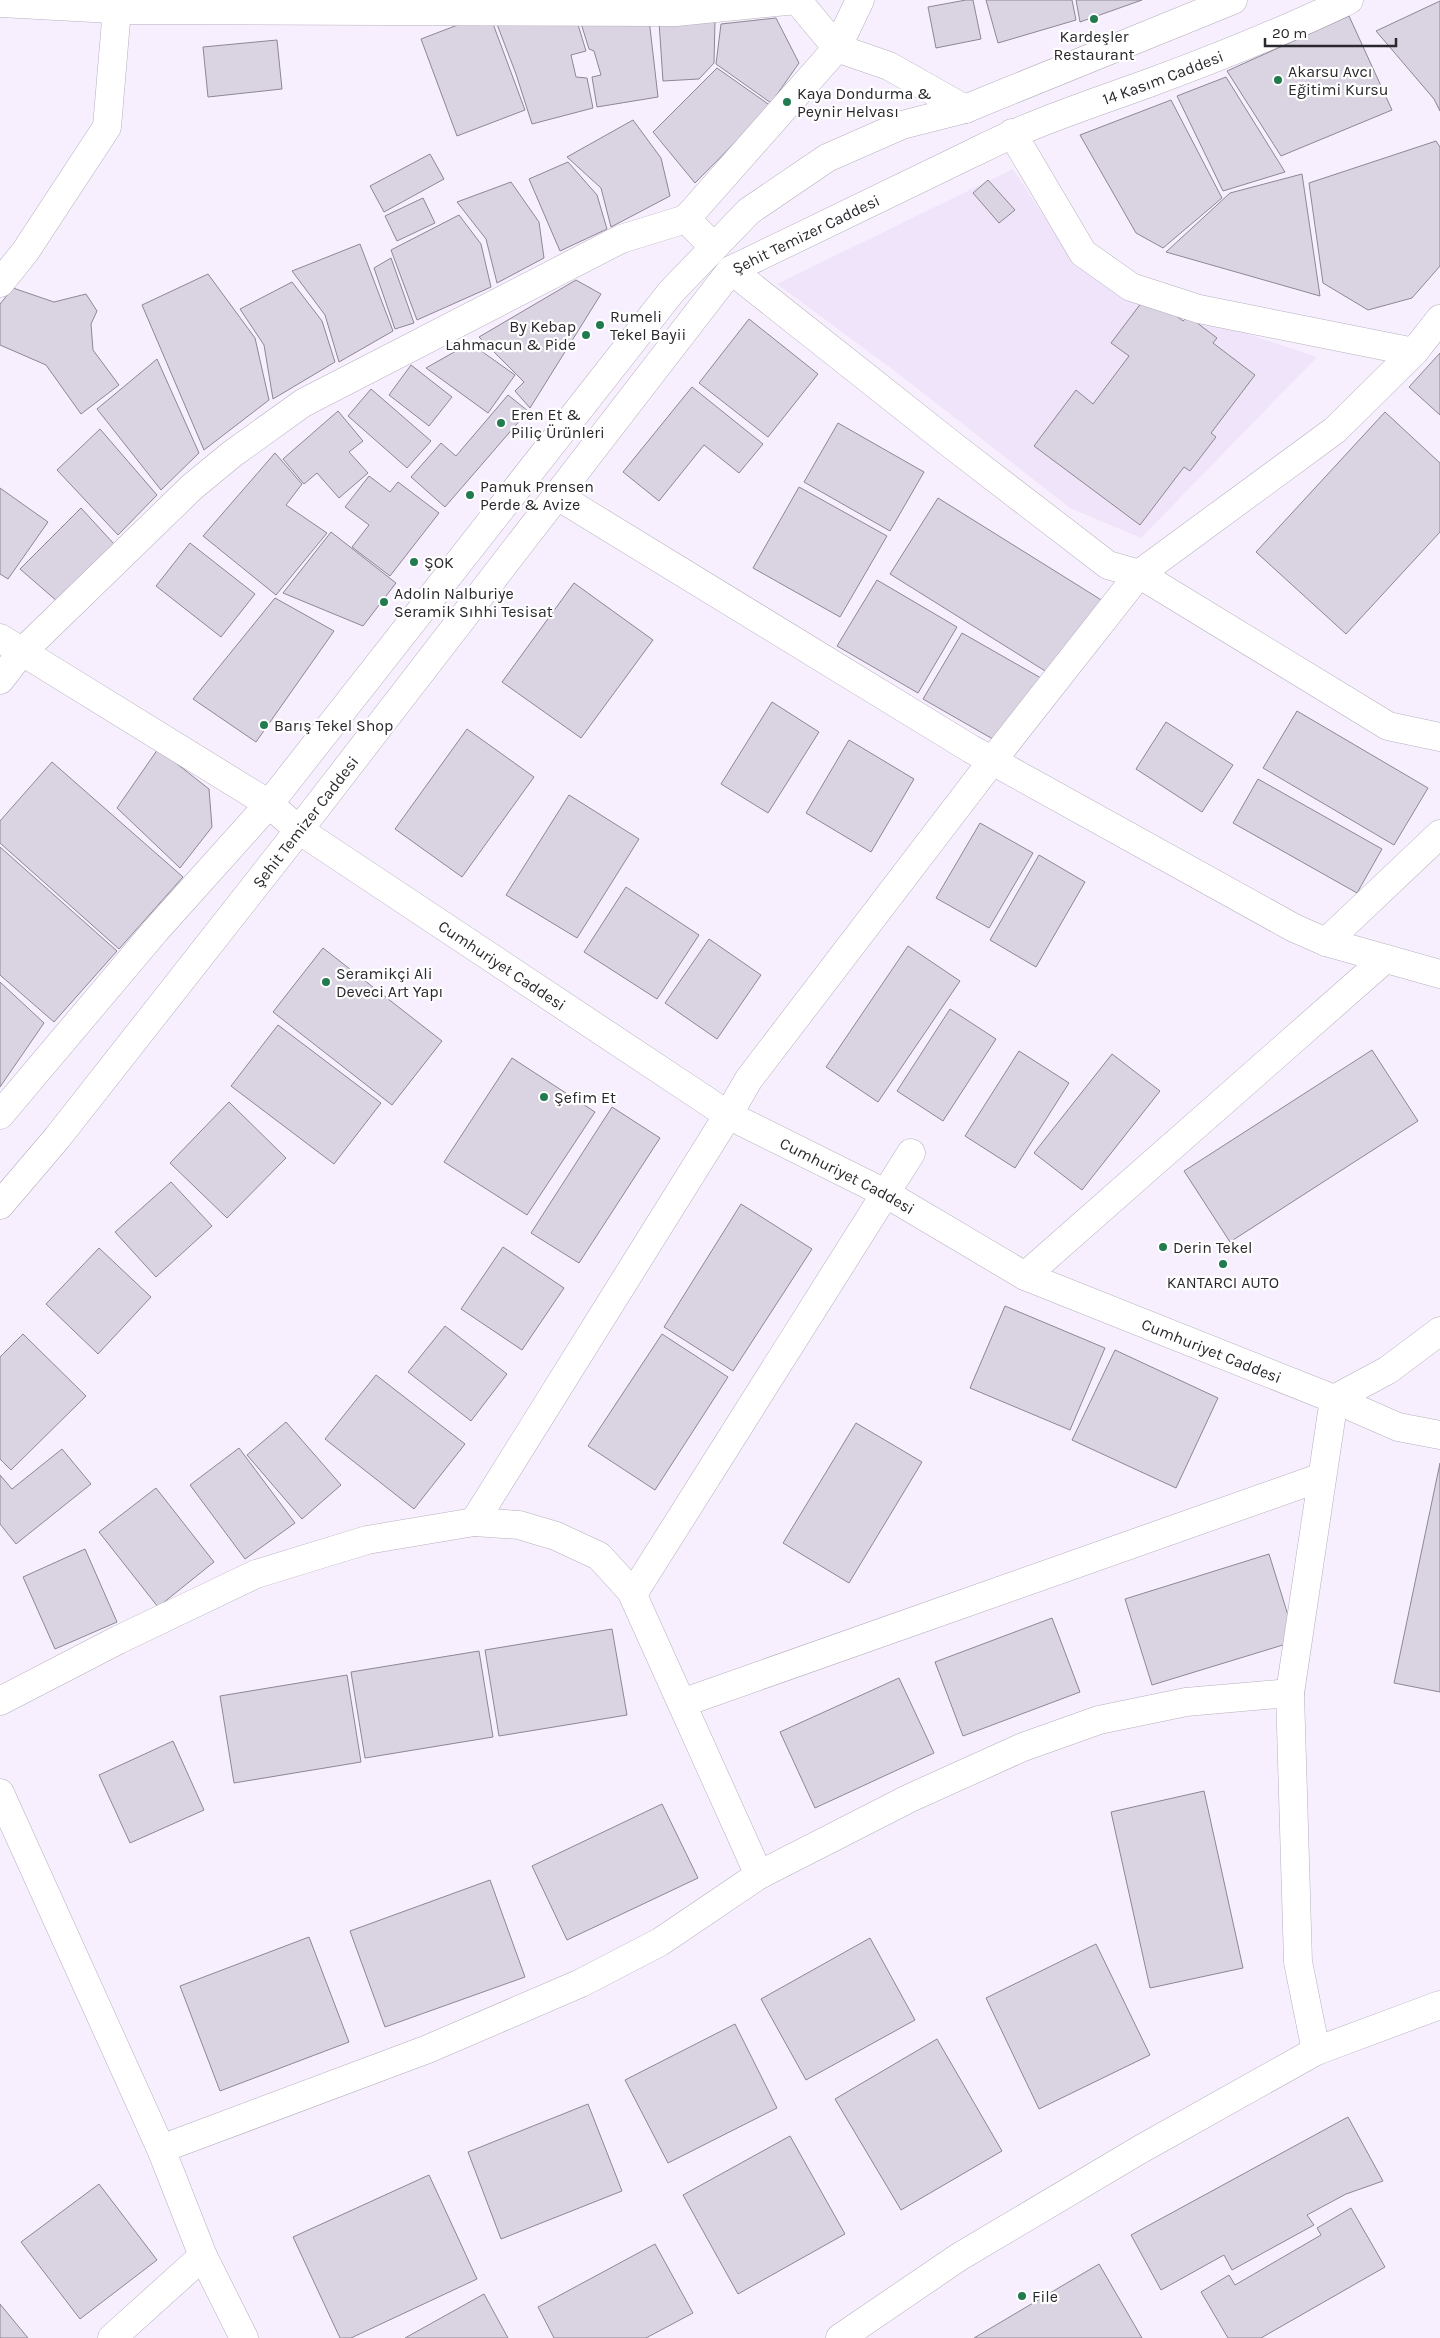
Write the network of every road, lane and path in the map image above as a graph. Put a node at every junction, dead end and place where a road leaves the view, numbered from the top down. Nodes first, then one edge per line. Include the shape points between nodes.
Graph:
1 (797, 0) edge
2 (860, 0) edge
3 (1233, 0) edge
4 (1349, 0) edge
5 (0, 4) edge
6 (117, 9) junction
7 (837, 48) junction
8 (965, 109) junction
9 (1012, 133) junction
10 (977, 151) joint
11 (686, 219) junction
12 (713, 246) junction
13 (731, 270) junction
14 (0, 283) edge
15 (1440, 320) edge
16 (1414, 352) junction
17 (556, 494) junction
18 (1139, 574) junction
19 (11, 646) edge
20 (0, 680) edge
21 (1440, 737) edge
22 (992, 761) junction
23 (269, 804) junction
24 (299, 830) junction
25 (1440, 834) edge
26 (1326, 942) junction
27 (1385, 959) junction
28 (1440, 974) edge
29 (728, 1115) junction
30 (0, 1116) edge
31 (912, 1153) dead end
32 (885, 1193) junction
33 (0, 1205) edge
34 (1025, 1276) junction
35 (1440, 1331) edge
36 (1334, 1399) junction
37 (1440, 1435) edge
38 (1322, 1477) junction
39 (474, 1522) junction
40 (633, 1594) junction
41 (1290, 1693) junction
42 (0, 1701) edge
43 (682, 1703) junction
44 (0, 1793) edge
45 (759, 1875) junction
46 (1440, 2005) edge
47 (1316, 2051) junction
48 (161, 2149) junction
49 (203, 2256) junction
50 (112, 2338) edge
51 (244, 2338) edge
52 (840, 2338) edge

1 - 6 street via 676,12
1 - 7 street
2 - 7 street
3 - 8 street
4 - 9 street, 14 Kasım Caddesi via 1184,70
5 - 6 street
6 - 14 street via 107,128 25,252
7 - 8 street via 889,66
7 - 11 street
8 - 12 street, Şehit Temizer Caddesi via 902,125 827,158 750,211
9 - 10 street, 14 Kasım Caddesi
9 - 16 street via 1083,254 1131,287 1199,309
10 - 13 street, Şehit Temizer Caddesi
11 - 12 street
11 - 19 street via 621,239 303,403 192,487
12 - 13 street
12 - 23 street, Şehit Temizer Caddesi via 671,292
13 - 17 street, Şehit Temizer Caddesi
13 - 18 street via 1108,565
15 - 16 street
16 - 18 street via 1335,430
17 - 22 street
17 - 24 street, Şehit Temizer Caddesi
18 - 21 street via 1388,726
18 - 22 street
19 - 20 street
19 - 23 street, Cumhuriyet Caddesi
22 - 26 street via 1294,928
22 - 29 street via 748,1079
23 - 24 street, Cumhuriyet Caddesi
23 - 30 street, Şehit Temizer Caddesi via 156,930
24 - 29 street, Cumhuriyet Caddesi
24 - 33 street, Şehit Temizer Caddesi via 63,1130
25 - 26 street
26 - 27 street
27 - 28 street
27 - 34 street
29 - 32 street, Cumhuriyet Caddesi
29 - 39 street
31 - 32 street
32 - 34 street, Cumhuriyet Caddesi
32 - 40 street
34 - 36 street, Cumhuriyet Caddesi
35 - 36 street via 1388,1370
36 - 37 street, Cumhuriyet Caddesi via 1398,1427
36 - 38 street
38 - 41 street
38 - 43 street
39 - 40 street via 519,1525 556,1536 598,1556
39 - 42 street via 367,1540 256,1574
40 - 43 street
41 - 45 street via 1186,1702 1099,1720 1023,1747 910,1798
41 - 47 street via 1298,1962
43 - 45 street
44 - 48 street
45 - 48 street via 660,1942 581,1983 428,2049
46 - 47 street
47 - 52 street via 1141,2149 959,2257
48 - 49 street
49 - 50 street
49 - 51 street

